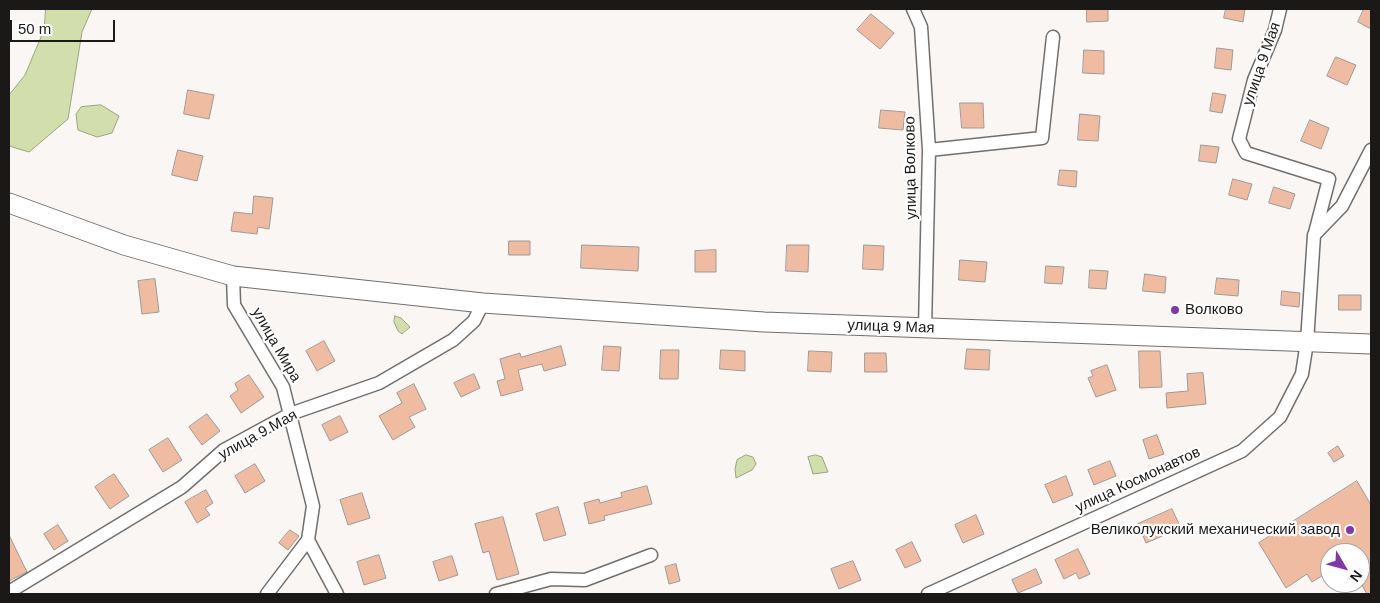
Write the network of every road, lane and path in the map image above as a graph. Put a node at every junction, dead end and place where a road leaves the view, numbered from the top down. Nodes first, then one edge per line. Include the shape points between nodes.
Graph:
1 (913, 9) edge
2 (1280, 9) edge
3 (1053, 38) dead end
4 (929, 150) junction
5 (1371, 150) edge
6 (9, 202) edge
7 (1314, 235) junction
8 (233, 276) junction
9 (483, 304) junction
10 (925, 328) junction
11 (1303, 342) junction
12 (1371, 344) edge
13 (290, 414) junction
14 (308, 540) junction
15 (651, 555) dead end
16 (9, 592) edge
17 (267, 594) edge
18 (337, 594) edge
19 (496, 594) edge
20 (928, 594) edge

1 - 4 street, улица Волково via 921,27
2 - 7 street, улица 9 Мая via 1275,30 1254,80 1239,139 1246,153 1329,179
3 - 4 street via 1042,138
4 - 10 street, улица Волково
5 - 7 street via 1342,206
6 - 8 main road, улица 9 Мая via 124,245
7 - 11 street, улица Космонавтов
8 - 9 main road, улица 9 Мая
8 - 13 street, улица Мира via 234,305 283,387
9 - 10 main road, улица 9 Мая via 764,322
9 - 13 street, улица 9 Мая via 474,321 453,340 379,383
10 - 11 main road, улица 9 Мая
11 - 12 main road, улица 9 Мая
11 - 20 street, улица Космонавтов via 1302,374 1280,417 1242,451
13 - 14 street, улица Мира via 313,506
13 - 16 street, улица 9 Мая via 224,450 182,487
14 - 17 street, улица Мира
14 - 18 street
15 - 19 street via 585,580 551,579

